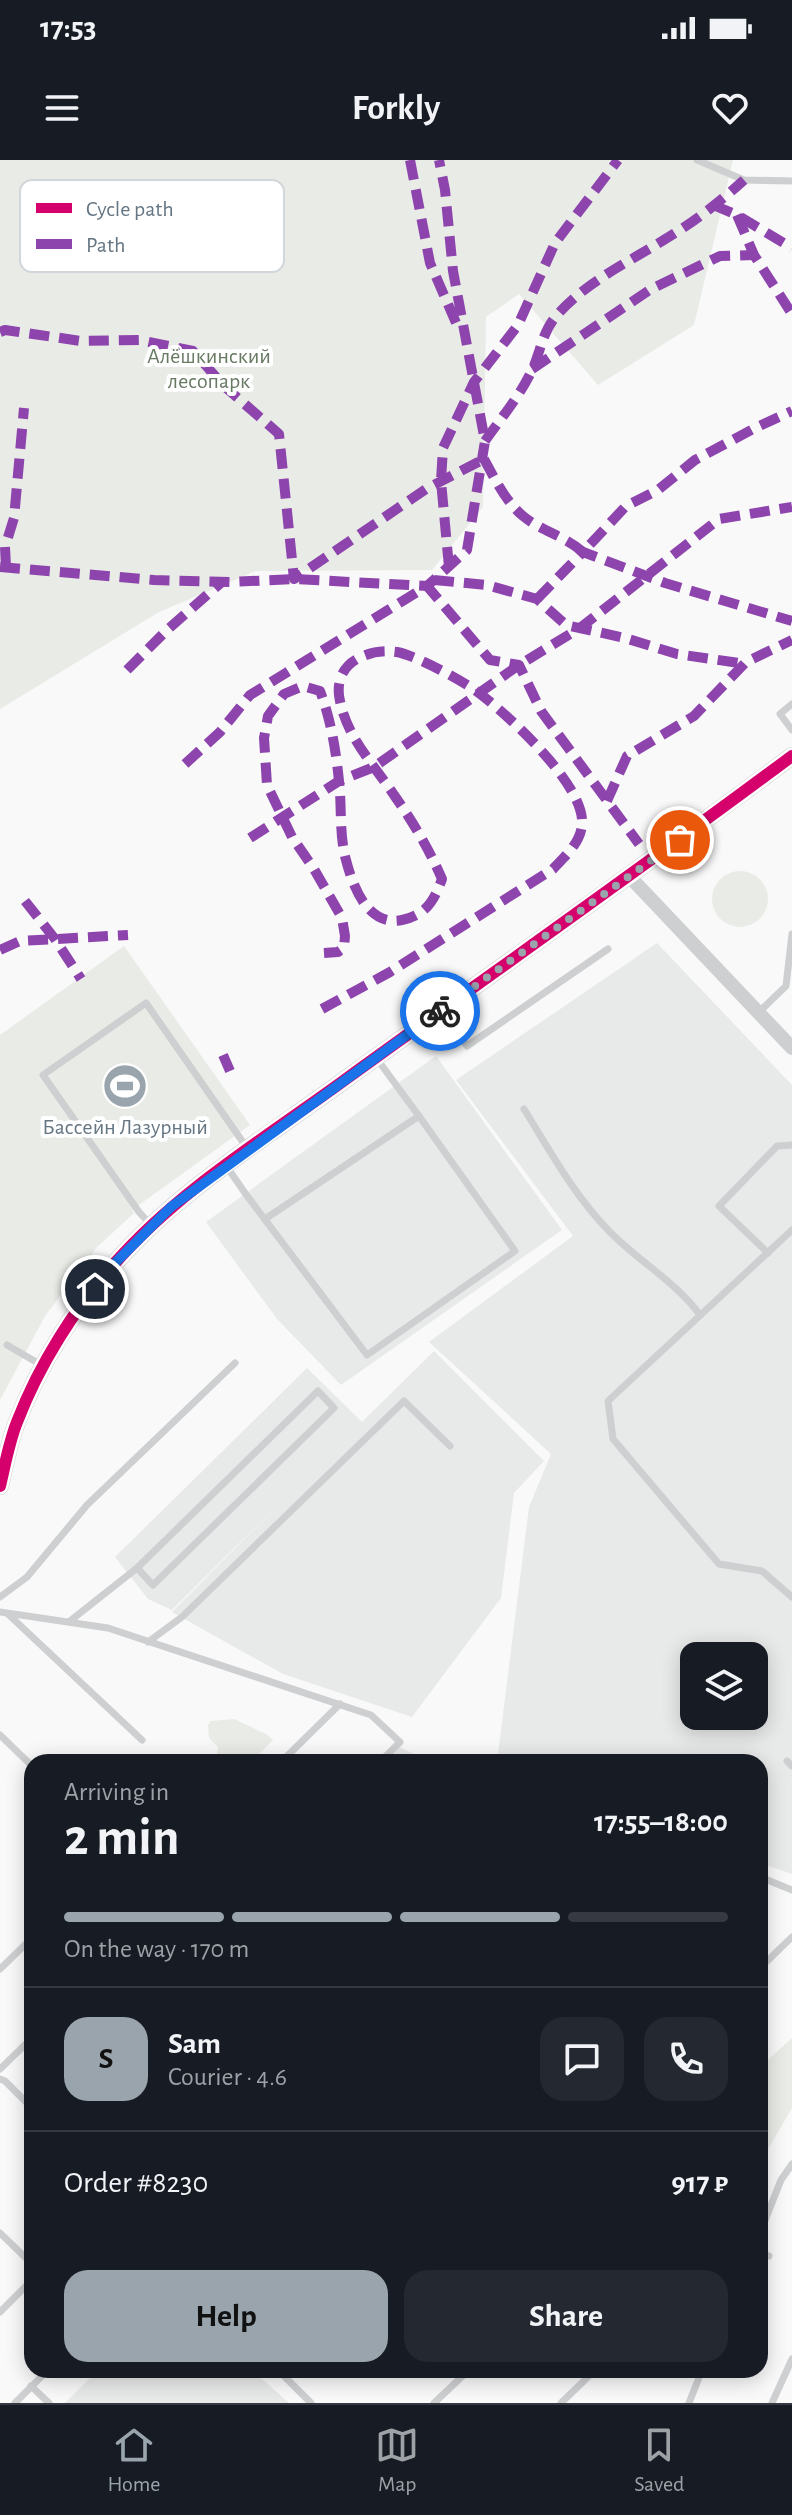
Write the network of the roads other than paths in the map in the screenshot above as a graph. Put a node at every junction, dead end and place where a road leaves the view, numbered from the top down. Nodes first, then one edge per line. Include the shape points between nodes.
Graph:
1 (697, 160) edge
2 (792, 181) edge
3 (792, 704) edge
4 (792, 730) edge
5 (792, 756) edge
6 (630, 877) junction
7 (792, 934) edge
8 (608, 949) dead end
9 (789, 986) edge
10 (442, 1010) junction
11 (759, 1012) junction
12 (792, 1048) edge
13 (376, 1057) junction
14 (524, 1109) dead end
15 (419, 1116) junction
16 (792, 1145) edge
17 (248, 1150) junction
18 (226, 1166) junction
19 (265, 1219) junction
20 (151, 1225) junction
21 (792, 1230) edge
22 (768, 1253) junction
23 (700, 1315) junction
24 (7, 1345) dead end
25 (235, 1363) dead end
26 (43, 1366) junction
27 (450, 1446) dead end
28 (0, 1486) edge
29 (137, 1568) junction
30 (0, 1597) edge
31 (792, 1597) edge
32 (4, 1613) edge
33 (70, 1621) junction
34 (148, 1642) junction
35 (340, 1704) junction
36 (0, 1735) edge
37 (142, 1740) dead end
38 (289, 1754) edge
39 (388, 1754) edge
40 (24, 1758) edge
41 (768, 1880) edge
42 (792, 1890) edge
43 (792, 1937) edge
44 (24, 1946) edge
45 (768, 1960) edge
46 (0, 1969) edge
47 (24, 2046) edge
48 (0, 2069) edge
49 (0, 2079) edge
50 (24, 2101) edge
51 (792, 2164) edge
52 (768, 2213) edge
53 (0, 2233) edge
54 (24, 2256) edge
55 (24, 2288) edge
56 (0, 2312) edge
57 (792, 2359) edge
58 (40, 2378) edge
59 (286, 2378) edge
60 (457, 2378) edge
61 (587, 2378) edge
62 (699, 2378) edge
63 (31, 2386) junction
64 (15, 2403) edge
65 (49, 2403) edge
66 (311, 2403) edge
67 (434, 2403) edge
68 (561, 2403) edge
69 (689, 2403) edge
70 (772, 2403) edge

1 - 2 lane via 744,180
3 - 4 lane via 780,714
5 - 6 street
6 - 10 street
6 - 11 street
7 - 9 lane
8 - 10 lane via 467,1046
9 - 11 lane
10 - 13 street
11 - 12 street
13 - 15 lane
13 - 17 street
14 - 23 lane via 576,1194
15 - 19 lane
15 - 19 lane via 515,1251 367,1355
16 - 22 lane via 777,1146 719,1206
17 - 18 street
17 - 20 lane via 146,1003 43,1075
18 - 19 lane
18 - 20 street
20 - 26 street via 76,1313
21 - 22 lane
22 - 23 lane
23 - 31 lane via 608,1401 613,1439 719,1564 762,1571
24 - 26 lane
25 - 30 lane via 87,1505 27,1577
26 - 28 street via 16,1423
27 - 34 lane via 404,1401 182,1617
29 - 29 lane via 318,1391 334,1408 153,1585
29 - 33 lane
32 - 33 lane
32 - 37 lane
33 - 34 lane
34 - 35 lane
35 - 38 lane
35 - 39 lane via 371,1715 400,1742
36 - 40 lane
41 - 42 lane
43 - 45 lane
44 - 46 lane
47 - 48 lane
49 - 50 lane
51 - 52 lane
53 - 54 lane
55 - 56 lane
57 - 70 lane
58 - 63 lane
59 - 66 lane
60 - 67 lane
61 - 68 lane
62 - 69 lane
63 - 64 lane
63 - 65 lane

